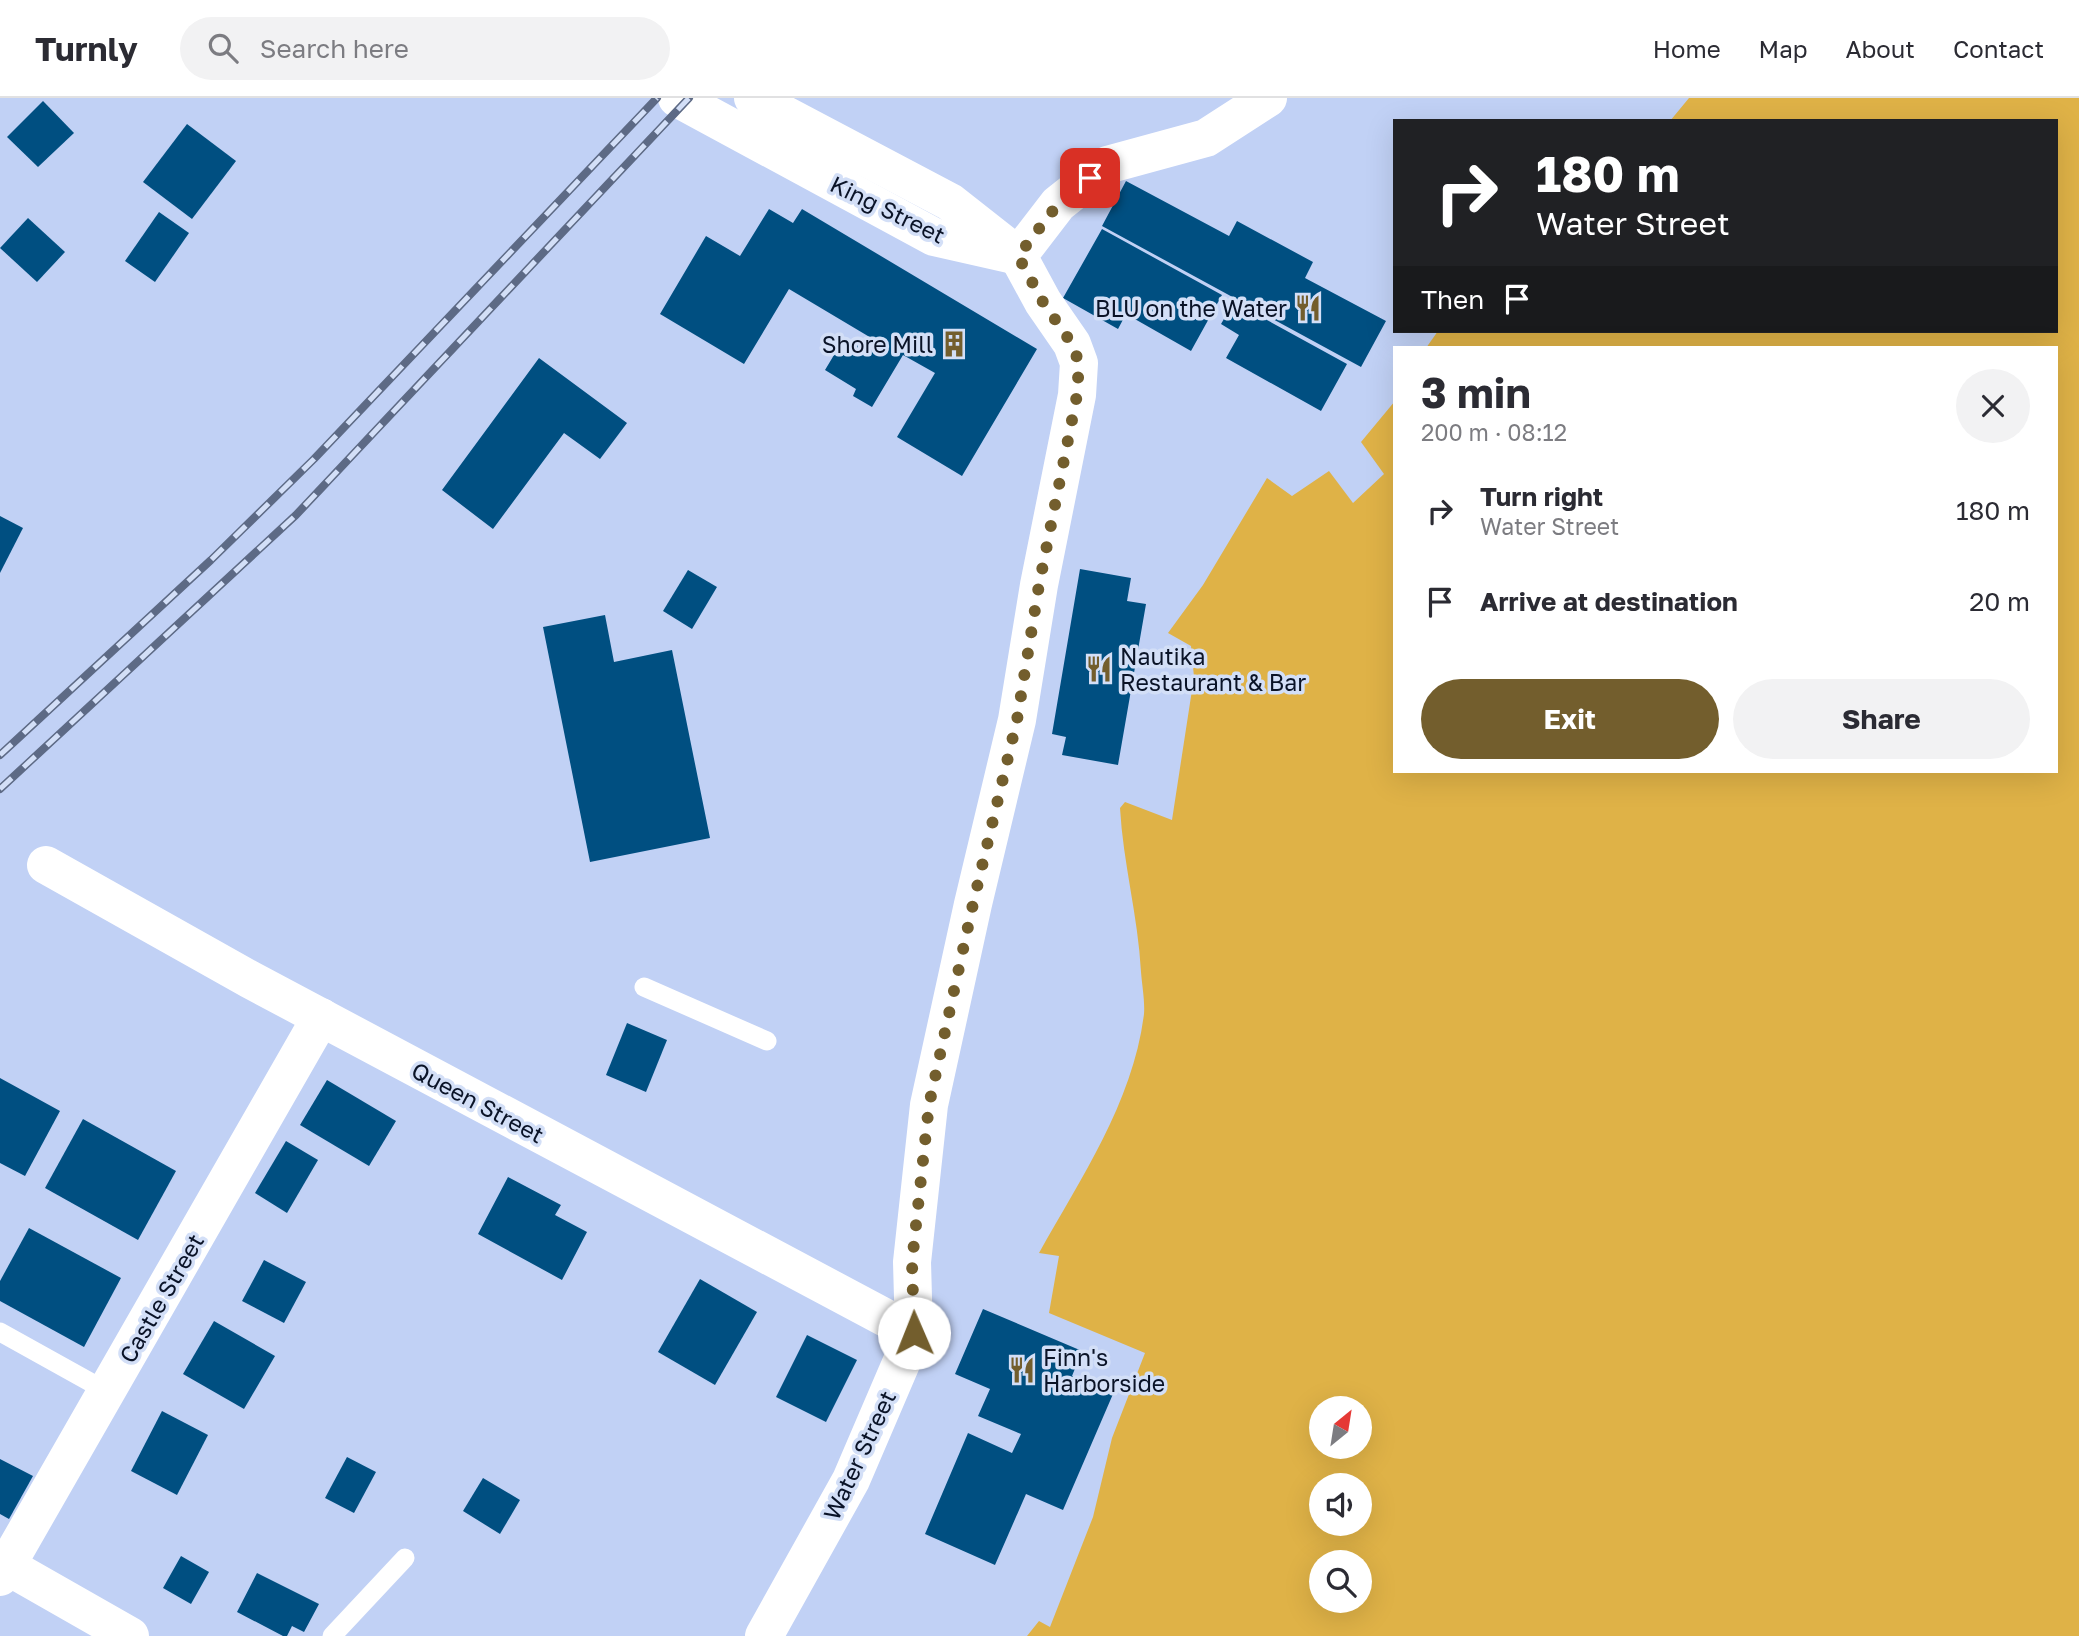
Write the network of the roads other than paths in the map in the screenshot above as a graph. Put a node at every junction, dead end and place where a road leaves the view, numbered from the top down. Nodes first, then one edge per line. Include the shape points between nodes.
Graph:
1 (677, 98) edge
2 (754, 98) edge
3 (1268, 98) edge
4 (1018, 256) junction
5 (46, 865) dead end
6 (644, 986) dead end
7 (321, 1017) junction
8 (768, 1041) dead end
9 (0, 1332) edge
10 (914, 1333) junction
11 (108, 1392) junction
12 (405, 1558) dead end
13 (3, 1569) edge
14 (130, 1636) edge
15 (332, 1636) edge
16 (765, 1636) edge

1 - 4 street, King Street via 934,237
2 - 4 street, King Street via 950,202
3 - 4 street via 1206,138 1107,165 1058,204
4 - 10 street, Water Street via 1072,344 1079,363 1077,395 1017,720 929,1105 912,1262
5 - 7 street, Queen Street
6 - 8 lane
7 - 10 street, Queen Street
7 - 11 street, Castle Street
9 - 11 lane
10 - 16 street, Water Street via 851,1480
11 - 13 street, Castle Street
12 - 15 lane
13 - 14 street

